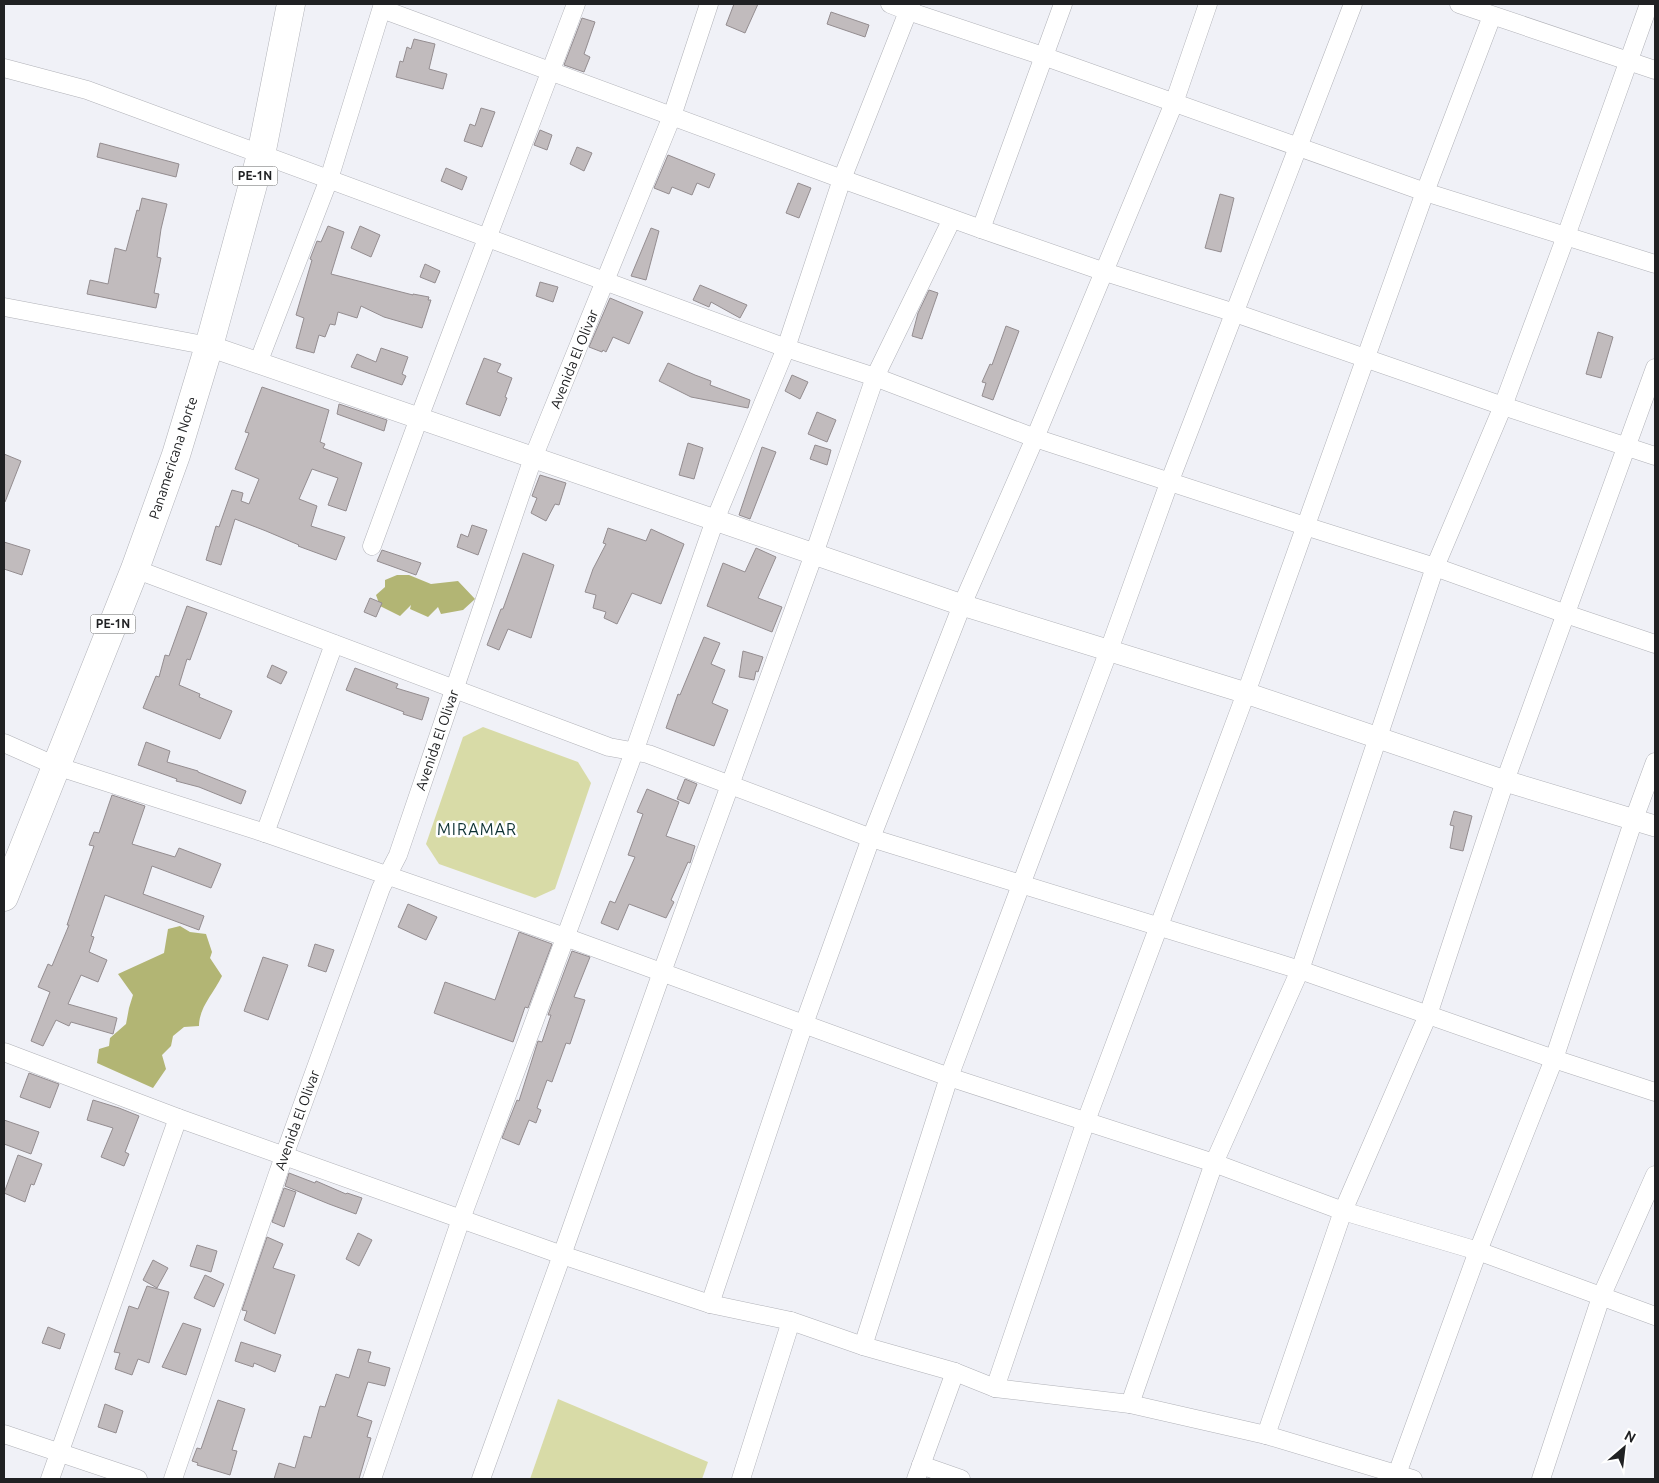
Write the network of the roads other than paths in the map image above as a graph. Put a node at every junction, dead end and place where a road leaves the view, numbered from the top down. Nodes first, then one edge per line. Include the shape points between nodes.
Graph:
1 (292, 4) edge
2 (576, 4) edge
3 (709, 4) edge
4 (890, 4) edge
5 (1063, 4) edge
6 (1208, 4) edge
7 (1353, 4) edge
8 (1459, 4) edge
9 (1648, 4) edge
10 (383, 6) edge
11 (909, 7) edge
12 (1492, 16) junction
13 (1044, 56) junction
14 (1629, 61) junction
15 (4, 68) edge
16 (1655, 70) edge
17 (551, 72) junction
18 (1174, 103) junction
19 (672, 116) junction
20 (1298, 147) junction
21 (260, 155) junction
22 (329, 179) junction
23 (842, 179) junction
24 (1425, 192) junction
25 (952, 219) junction
26 (980, 229) junction
27 (1566, 236) junction
28 (487, 238) junction
29 (1655, 264) edge
30 (1104, 272) junction
31 (606, 282) junction
32 (4, 307) edge
33 (1235, 313) junction
34 (209, 346) junction
35 (786, 348) junction
36 (1367, 358) junction
37 (258, 363) junction
38 (1655, 368) edge
39 (875, 377) junction
40 (1503, 406) junction
41 (418, 418) junction
42 (1035, 438) junction
43 (1626, 447) junction
44 (1655, 456) edge
45 (533, 458) junction
46 (1169, 482) junction
47 (715, 520) junction
48 (1305, 526) junction
49 (372, 546) dead end
50 (814, 554) junction
51 (1435, 567) junction
52 (135, 569) junction
53 (962, 605) junction
54 (1566, 614) junction
55 (334, 644) junction
56 (1655, 644) edge
57 (1109, 650) junction
58 (455, 689) junction
59 (1246, 693) junction
60 (1378, 738) junction
61 (4, 743) edge
62 (634, 752) junction
63 (1655, 762) edge
64 (56, 766) junction
65 (1505, 781) junction
66 (730, 785) junction
67 (1634, 819) junction
68 (1655, 826) edge
69 (265, 833) junction
70 (870, 838) junction
71 (387, 876) junction
72 (1021, 884) junction
73 (4, 896) edge
74 (1158, 927) junction
75 (565, 937) junction
76 (1300, 970) junction
77 (662, 972) junction
78 (1428, 1015) junction
79 (804, 1024) junction
80 (4, 1052) edge
81 (1554, 1059) junction
82 (950, 1077) junction
83 (1655, 1092) edge
84 (178, 1118) junction
85 (1086, 1121) junction
86 (284, 1156) junction
87 (1214, 1164) junction
88 (1655, 1175) edge
89 (1343, 1211) junction
90 (461, 1219) junction
91 (1478, 1251) junction
92 (562, 1255) junction
93 (1601, 1297) junction
94 (710, 1304) junction
95 (1655, 1316) edge
96 (791, 1321) junction
97 (863, 1346) junction
98 (955, 1372) junction
99 (995, 1388) junction
100 (1130, 1404) junction
101 (4, 1434) edge
102 (1266, 1435) junction
103 (59, 1453) junction
104 (918, 1472) edge
105 (1405, 1476) edge
106 (50, 1479) edge
107 (138, 1479) edge
108 (172, 1479) edge
109 (372, 1479) edge
110 (481, 1479) edge
111 (741, 1479) edge
112 (961, 1479) edge
113 (1541, 1479) edge

1 - 21 highway, Panamericana Norte / PE-1N
2 - 17 street
3 - 19 street, Avenida El Olivar
4 - 11 street
5 - 13 street
6 - 18 street
7 - 20 street
8 - 12 street
9 - 14 street
10 - 17 street
10 - 22 street
11 - 13 street
11 - 23 street
12 - 14 street
12 - 24 street
13 - 18 street
13 - 26 street
14 - 16 street
14 - 27 street
15 - 21 street via 87,90
17 - 19 street
17 - 28 street
18 - 20 street
18 - 30 street
19 - 23 street
19 - 31 street, Avenida El Olivar
20 - 24 street
20 - 33 street
21 - 22 street
21 - 34 highway, Panamericana Norte / PE-1N
22 - 28 street
22 - 37 street
23 - 25 street
23 - 35 street
24 - 27 street
24 - 36 street
25 - 26 street
25 - 39 street
26 - 30 street
27 - 29 street
27 - 40 street
28 - 31 street
28 - 41 street
30 - 33 street
30 - 42 street
31 - 35 street
31 - 45 street, Avenida El Olivar
32 - 34 street
33 - 36 street
33 - 46 street
34 - 37 street
34 - 52 highway, Panamericana Norte / PE-1N via 176,456
35 - 39 street
35 - 47 street
36 - 40 street
36 - 48 street
37 - 41 street
38 - 43 street
39 - 42 street
39 - 50 street
40 - 43 street
40 - 51 street
41 - 45 street
41 - 49 street
42 - 46 street
42 - 53 street
43 - 44 street
43 - 54 street
45 - 47 street
45 - 58 street, Avenida El Olivar
46 - 48 street
46 - 57 street
47 - 50 street
47 - 62 street
48 - 51 street
48 - 59 street
50 - 53 street
50 - 66 street
51 - 54 street
51 - 60 street
52 - 55 street
52 - 64 highway, Panamericana Norte / PE-1N
53 - 57 street
53 - 70 street
54 - 56 street
54 - 65 street
55 - 58 street
55 - 69 street
57 - 59 street
57 - 72 street
58 - 62 street via 609,747
58 - 71 street, Avenida El Olivar via 398,855
59 - 60 street
59 - 74 street
60 - 65 street
60 - 76 street
61 - 64 street
62 - 66 street via 648,754
62 - 75 street
63 - 67 street
64 - 69 street
64 - 73 highway, Panamericana Norte / PE-1N
65 - 67 street
65 - 78 street
66 - 70 street
66 - 77 street
67 - 68 street
67 - 81 street
69 - 71 street
70 - 72 street
70 - 79 street
71 - 75 street
71 - 86 street, Avenida El Olivar
72 - 74 street
72 - 82 street
74 - 76 street
74 - 85 street
75 - 77 street
75 - 90 street
76 - 78 street
76 - 87 street
77 - 79 street
77 - 92 street
78 - 81 street
78 - 89 street
79 - 82 street
79 - 94 street
80 - 84 street
81 - 83 street
81 - 91 street
82 - 85 street
82 - 97 street
84 - 86 street
84 - 103 street
85 - 87 street
85 - 99 street
86 - 90 street
86 - 108 street, Avenida El Olivar
87 - 89 street
87 - 100 street
88 - 93 street
89 - 91 street
89 - 102 street
90 - 92 street
90 - 109 street
91 - 93 street
91 - 105 street
92 - 94 street
92 - 110 street
93 - 95 street
93 - 113 street
94 - 96 street
96 - 97 street
96 - 111 street
97 - 98 street
98 - 99 street
98 - 104 street
99 - 100 street
100 - 102 street
101 - 103 street
102 - 105 street
103 - 106 street
103 - 107 street
104 - 112 street

